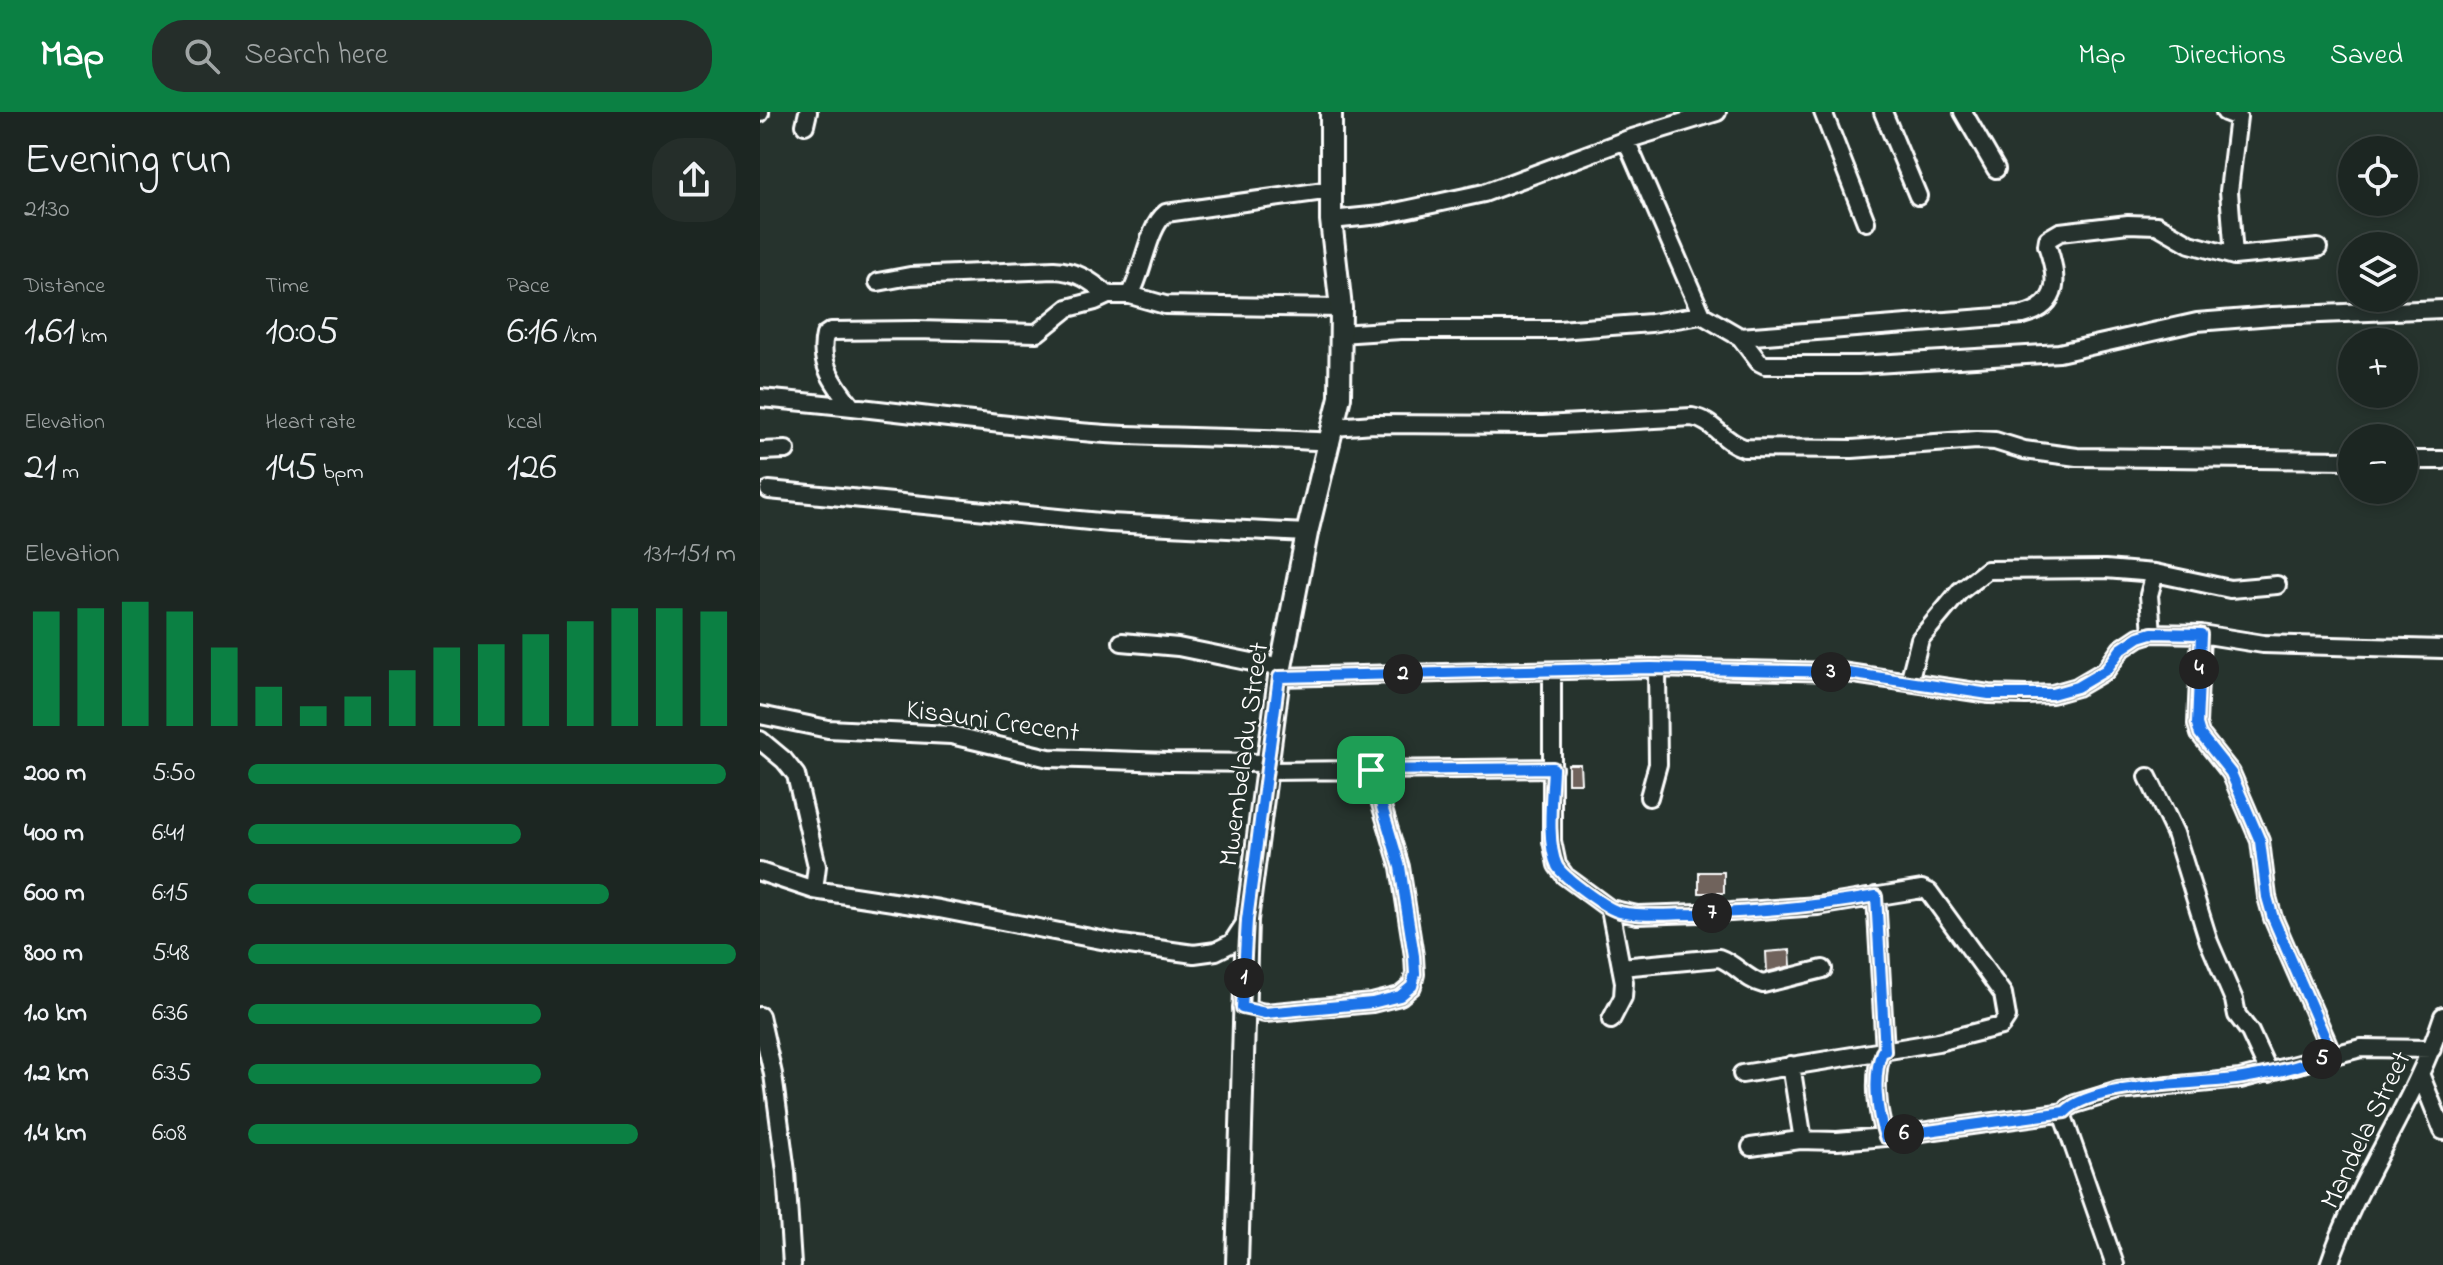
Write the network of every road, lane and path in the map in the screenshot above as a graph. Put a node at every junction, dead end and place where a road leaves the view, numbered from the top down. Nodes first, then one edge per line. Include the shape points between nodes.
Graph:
1 (1331, 112) edge
2 (1717, 112) edge
3 (1823, 112) edge
4 (1883, 112) edge
5 (1963, 112) edge
6 (2225, 112) edge
7 (1626, 140) junction
8 (1996, 169) dead end
9 (1331, 190) junction
10 (1918, 196) dead end
11 (1331, 220) junction
12 (1866, 222) dead end
13 (2318, 248) dead end
14 (2234, 256) junction
15 (878, 282) dead end
16 (1108, 295) junction
17 (1130, 295) junction
18 (1341, 308) junction
19 (2443, 309) edge
20 (1702, 315) junction
21 (1339, 334) junction
22 (1740, 337) junction
23 (760, 398) edge
24 (852, 407) junction
25 (1332, 434) junction
26 (786, 450) dead end
27 (760, 451) edge
28 (2338, 460) edge
29 (2418, 460) edge
30 (2443, 460) edge
31 (769, 490) dead end
32 (1307, 533) junction
33 (2155, 573) junction
34 (2277, 585) dead end
35 (2152, 633) junction
36 (2201, 634) junction
37 (1122, 642) dead end
38 (2443, 649) edge
39 (1657, 668) junction
40 (1552, 671) junction
41 (1280, 672) junction
42 (1909, 682) junction
43 (760, 715) edge
44 (760, 740) edge
45 (1268, 767) junction
46 (1553, 768) junction
47 (1371, 770) junction
48 (2148, 777) dead end
49 (1649, 797) dead end
50 (760, 872) edge
51 (814, 890) junction
52 (1876, 896) junction
53 (1610, 909) junction
54 (1247, 920) junction
55 (1621, 967) junction
56 (1823, 969) dead end
57 (1242, 1008) junction
58 (760, 1016) edge
59 (2443, 1016) edge
60 (1611, 1020) dead end
61 (2432, 1049) junction
62 (1883, 1052) junction
63 (2332, 1054) junction
64 (1791, 1065) junction
65 (2269, 1073) junction
66 (1742, 1074) dead end
67 (2421, 1076) junction
68 (2437, 1102) edge
69 (2065, 1112) junction
70 (2443, 1131) edge
71 (1885, 1137) junction
72 (1800, 1140) junction
73 (1751, 1147) dead end
74 (792, 1265) edge
75 (1237, 1265) edge
76 (2115, 1265) edge
77 (2329, 1265) edge

1 - 9 street, Mwembeladu Street
2 - 7 street
3 - 12 street
4 - 10 street
5 - 8 street
6 - 14 street via 2238,117 2229,191
7 - 11 street via 1484,193
7 - 20 street
9 - 11 street, Mwembeladu Street
9 - 17 street via 1166,213 1153,229
11 - 18 street, Mwembeladu Street
13 - 14 street
14 - 22 street via 2190,244 2157,225 2060,232 2047,245 2055,283 2050,300 2036,312
15 - 16 street via 1070,271 1089,278
16 - 17 street
16 - 24 street via 1068,308 1037,333 831,331 825,335 824,361
17 - 18 street via 1165,305
18 - 21 street, Mwembeladu Street
19 - 22 street via 2197,322 2059,353 1858,365 1765,365
20 - 21 street via 1559,330
20 - 22 street
21 - 25 street, Mwembeladu Street via 1340,397
23 - 24 street
24 - 25 street via 1108,434
25 - 28 street via 1374,424 1543,425 1692,417 1709,422 1731,444 1744,448 1852,449 1977,440 2077,457
25 - 32 street, Mwembeladu Street
26 - 27 street
29 - 30 street
31 - 32 street via 1124,524
32 - 41 street, Mwembeladu Street
33 - 34 street via 2230,589
33 - 35 street via 2149,595
33 - 42 street via 1987,570 1960,591 1920,639
35 - 36 street
35 - 42 street via 2121,649 2106,670 2052,694 1989,694
36 - 38 street via 2263,644
36 - 63 street via 2200,734 2231,773 2260,841 2273,918
37 - 41 street via 1178,647
39 - 40 street
39 - 42 street via 1841,672
39 - 49 street via 1658,755
40 - 41 street
40 - 46 street
41 - 45 street, Mwembeladu Street
43 - 45 street, Kisauni Crecent via 828,729 951,735 1049,758
44 - 51 street via 796,775 817,866
45 - 47 street, Kisauni Crecent
45 - 54 street, Mwembeladu Street
46 - 47 street, Kisauni Crecent
46 - 53 street via 1552,841 1557,865
47 - 57 street via 1400,867 1414,956 1412,986 1400,996 1372,1003 1265,1013
48 - 65 street via 2175,833 2237,1015
50 - 51 street
51 - 54 street via 1194,954 1232,943
52 - 53 street via 1731,912 1637,915
52 - 62 street
52 - 62 street via 1915,888 1929,892 2003,994 2007,1017 2001,1026
53 - 55 street
54 - 57 street, Mwembeladu Street
55 - 56 street via 1719,958 1763,984
55 - 60 street via 1623,997
57 - 75 street, Mwembeladu Street
58 - 74 street via 786,1172
59 - 61 street, Mandela Street
61 - 63 street via 2373,1047
61 - 67 street, Mandela Street
62 - 64 street
62 - 71 street via 1878,1068 1879,1117
63 - 65 street
64 - 66 street
64 - 72 street
65 - 69 street via 2118,1091
67 - 68 street
67 - 77 street, Mandela Street via 2369,1173
68 - 70 street
69 - 71 street
69 - 76 street via 2066,1128
71 - 72 street
72 - 73 street

